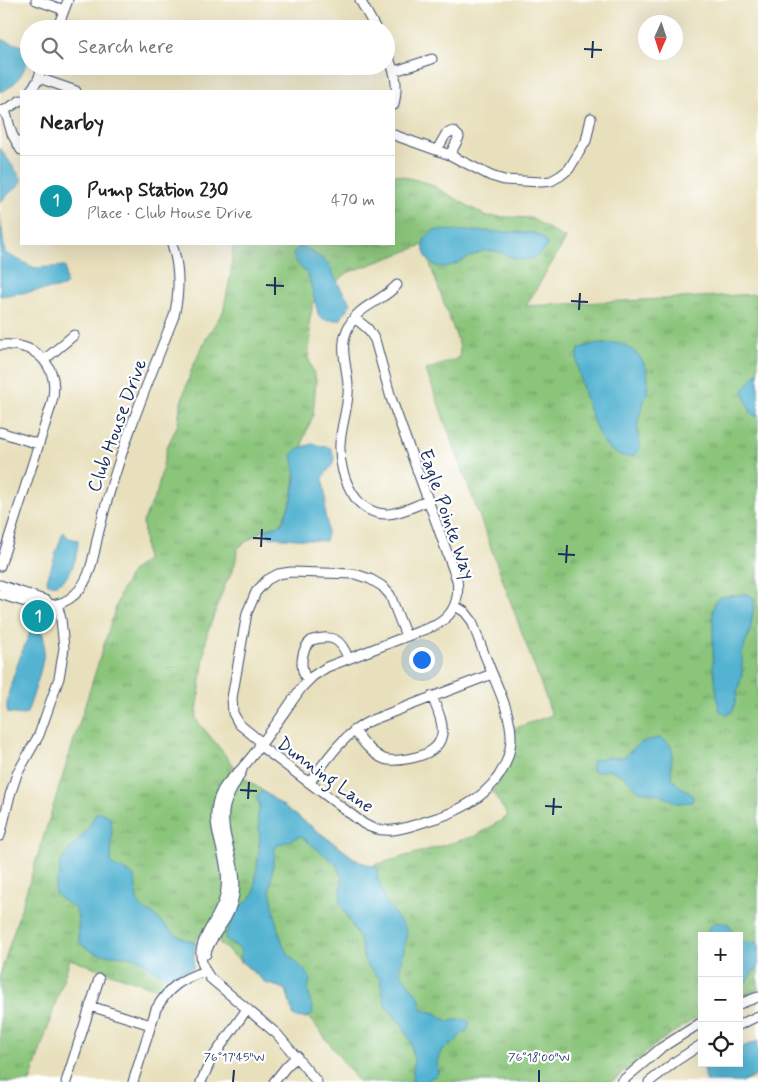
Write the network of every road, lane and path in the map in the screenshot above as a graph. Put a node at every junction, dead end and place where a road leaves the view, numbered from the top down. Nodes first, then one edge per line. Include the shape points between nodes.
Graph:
1 (36, 0) edge
2 (68, 0) edge
3 (360, 0) edge
4 (64, 10) junction
5 (60, 20) edge
6 (371, 20) edge
7 (432, 59) dead end
8 (395, 71) joint
9 (39, 75) edge
10 (38, 78) junction
11 (31, 90) edge
12 (73, 90) edge
13 (395, 99) edge
14 (20, 101) edge
15 (3, 111) edge
16 (592, 118) dead end
17 (395, 135) edge
18 (20, 148) edge
19 (437, 150) junction
20 (450, 155) junction
21 (172, 245) edge
22 (397, 285) dead end
23 (355, 318) junction
24 (74, 336) dead end
25 (0, 346) edge
26 (44, 360) junction
27 (0, 432) edge
28 (38, 444) junction
29 (428, 501) junction
30 (0, 566) edge
31 (0, 585) edge
32 (0, 594) edge
33 (57, 604) junction
34 (455, 606) junction
35 (406, 636) junction
36 (348, 658) junction
37 (492, 674) junction
38 (308, 681) junction
39 (432, 696) junction
40 (354, 730) junction
41 (260, 744) junction
42 (310, 782) junction
43 (0, 836) edge
44 (204, 970) junction
45 (99, 979) dead end
46 (758, 997) edge
47 (743, 1003) edge
48 (90, 1006) junction
49 (247, 1009) junction
50 (758, 1016) edge
51 (743, 1022) edge
52 (151, 1025) junction
53 (698, 1025) edge
54 (698, 1047) edge
55 (297, 1056) junction
56 (66, 1082) edge
57 (133, 1082) edge
58 (201, 1082) edge
59 (274, 1082) edge
60 (317, 1082) edge
61 (621, 1082) edge
62 (649, 1082) edge

1 - 4 street
2 - 4 street
3 - 6 street
4 - 5 street
7 - 8 street
8 - 13 street
9 - 10 street
10 - 11 street
10 - 12 street
14 - 15 street
15 - 18 street
16 - 20 street via 586,141 569,169 551,181 504,180
17 - 19 street
19 - 20 street
19 - 20 street via 446,134 453,131 459,137
21 - 33 street, Club House Drive via 178,264 179,287 174,316 119,457 88,577 69,599
22 - 23 street via 362,309
23 - 29 street, Eagle Pointe Way via 368,329 374,340
23 - 29 street via 347,331 343,349 348,394 340,442 349,488 363,506 380,513 394,513
24 - 26 street
25 - 26 street via 13,344 24,347
26 - 28 street via 53,379 54,393
27 - 28 street
28 - 30 street
29 - 34 street, Eagle Pointe Way via 457,580
31 - 33 street
32 - 33 street via 28,603
33 - 43 street via 64,648 59,678 39,735 17,774
34 - 35 street, Eagle Pointe Way via 441,622
34 - 37 street, Dunning Lane via 472,620
35 - 36 street, Eagle Pointe Way
35 - 41 street, Dunning Lane via 390,595 370,579 355,574 291,572 267,580 256,592 247,614 232,698 239,724
36 - 38 street, Eagle Pointe Way via 322,670
36 - 38 street via 340,641 312,640 305,648 302,670
37 - 39 street
37 - 42 street, Dunning Lane via 508,719 511,739 505,766 487,790 472,802 444,816 382,831 364,824
38 - 41 street, Eagle Pointe Way
39 - 40 street
39 - 40 street via 442,731 439,742 429,752 398,761 389,760 367,747
40 - 42 street via 338,744
41 - 42 street, Dunning Lane
41 - 44 street, Eagle Pointe Way via 243,768 228,780 216,810 215,823 226,889 204,940 200,956
44 - 49 street
44 - 52 street via 172,987 156,1009
45 - 48 street
46 - 47 street
48 - 52 street
48 - 56 street
49 - 55 street
49 - 58 street via 215,1054
50 - 51 street
52 - 57 street
53 - 61 street via 661,1048
54 - 62 street
55 - 59 street
55 - 60 street

